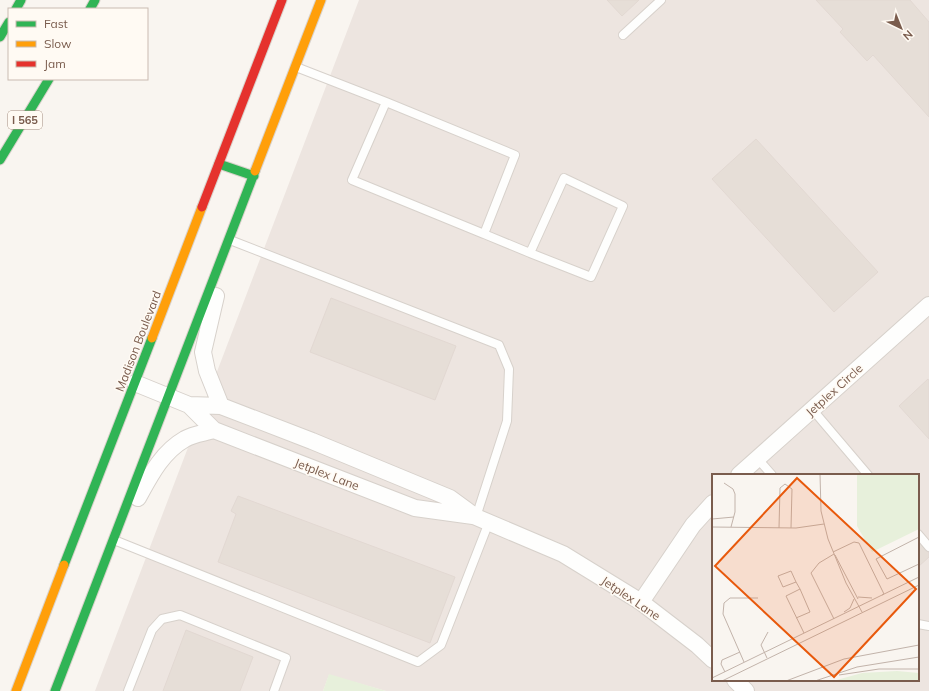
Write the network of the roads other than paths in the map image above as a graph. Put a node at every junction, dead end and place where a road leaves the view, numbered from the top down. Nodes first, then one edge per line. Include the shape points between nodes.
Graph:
1 (282, 0) edge
2 (321, 0) edge
3 (661, 0) edge
4 (8, 24) edge
5 (623, 35) dead end
6 (0, 37) edge
7 (295, 67) junction
8 (48, 80) edge
9 (386, 102) junction
10 (0, 160) edge
11 (219, 164) junction
12 (254, 176) junction
13 (484, 234) junction
14 (229, 239) junction
15 (530, 253) junction
16 (929, 304) edge
17 (135, 383) junction
18 (169, 397) junction
19 (189, 405) junction
20 (220, 406) junction
21 (812, 410) junction
22 (214, 430) junction
23 (757, 458) junction
24 (740, 474) edge
25 (771, 474) edge
26 (867, 474) edge
27 (712, 504) edge
28 (483, 519) junction
29 (919, 535) edge
30 (114, 540) junction
31 (929, 547) edge
32 (640, 602) junction
33 (919, 624) edge
34 (929, 626) edge
35 (712, 659) edge
36 (736, 681) edge
37 (16, 691) edge
38 (55, 691) edge
39 (128, 691) edge
40 (274, 691) edge
41 (746, 691) edge

1 - 11 main road, Madison Boulevard
2 - 7 main road
3 - 5 lane
4 - 6 main road
7 - 9 lane
7 - 12 main road
8 - 10 main road, I 565
9 - 13 lane via 515,155
9 - 13 lane via 352,180
11 - 12 main road
11 - 17 main road, Madison Boulevard
12 - 14 main road
13 - 15 lane
14 - 18 main road
14 - 20 street via 203,352 206,371
14 - 28 lane via 499,345 510,369 507,421
15 - 15 lane via 591,277 624,206 564,178
16 - 21 street, Jetplex Circle
17 - 18 street, Jetplex Lane
17 - 37 main road, Madison Boulevard
18 - 19 street, Jetplex Lane
18 - 30 main road
19 - 20 street, Jetplex Lane
19 - 22 street, Jetplex Lane
20 - 28 street, Jetplex Lane via 450,498
21 - 23 street, Jetplex Circle
21 - 26 lane
22 - 28 street, Jetplex Lane via 415,508
22 - 30 street via 186,438 169,450 154,470
23 - 24 street, Jetplex Circle
23 - 25 lane
27 - 32 street via 693,525
28 - 30 lane via 441,645 418,662
28 - 32 street, Jetplex Lane via 563,554
29 - 31 lane
30 - 38 main road
32 - 35 street, Jetplex Lane
33 - 34 lane
36 - 41 street
39 - 40 lane via 152,630 162,619 180,615 286,658

